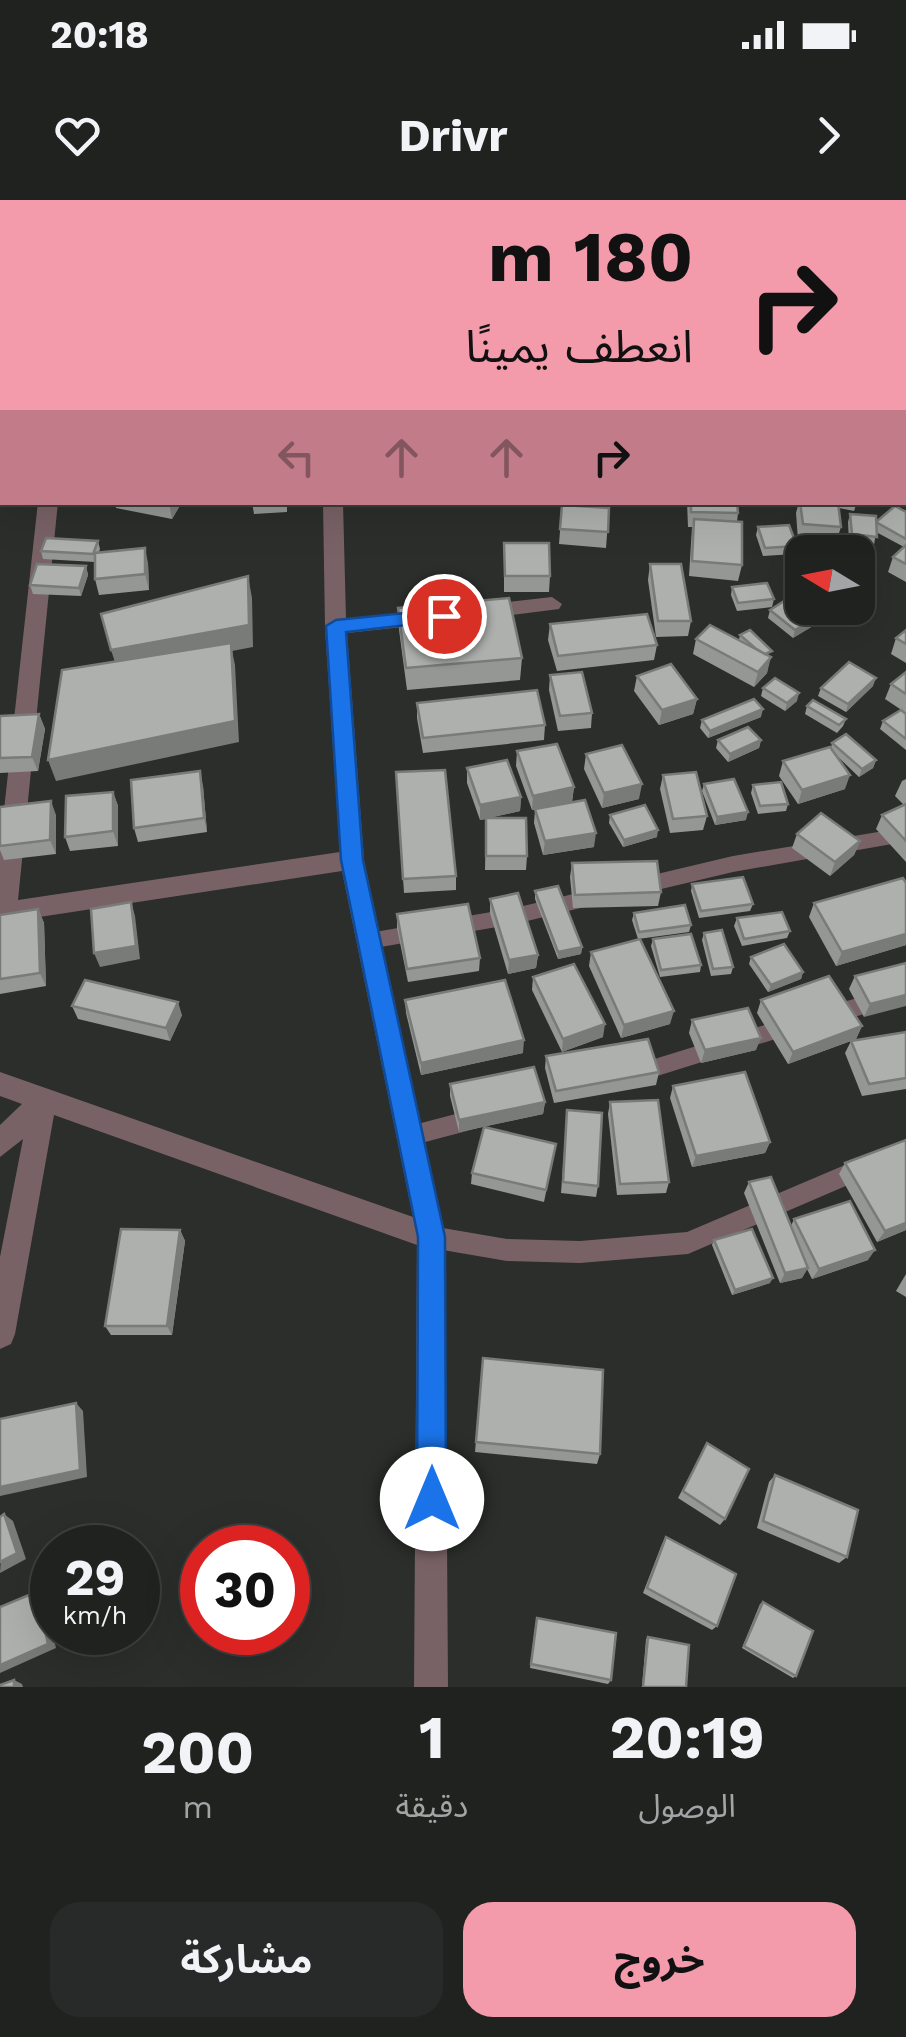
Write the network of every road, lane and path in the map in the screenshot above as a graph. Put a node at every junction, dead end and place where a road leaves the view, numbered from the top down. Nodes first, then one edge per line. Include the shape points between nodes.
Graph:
1 (48, 505) edge
2 (333, 505) edge
3 (552, 604) dead end
4 (336, 626) junction
5 (906, 846) edge
6 (352, 860) junction
7 (3, 912) edge
8 (370, 942) junction
9 (906, 993) edge
10 (614, 1080) edge
11 (0, 1084) edge
12 (44, 1099) junction
13 (503, 1111) edge
14 (410, 1136) junction
15 (0, 1144) edge
16 (906, 1149) edge
17 (432, 1237) junction
18 (0, 1334) edge
19 (431, 1687) edge

1 - 7 street
2 - 4 street
3 - 4 street
4 - 6 street
5 - 8 lane via 896,836 733,864
6 - 7 street
6 - 8 street
8 - 14 street
9 - 10 lane
11 - 12 street
12 - 15 street
12 - 17 street
12 - 18 street
13 - 14 lane
14 - 17 street
16 - 17 lane via 688,1243 580,1252 507,1250
17 - 19 street

